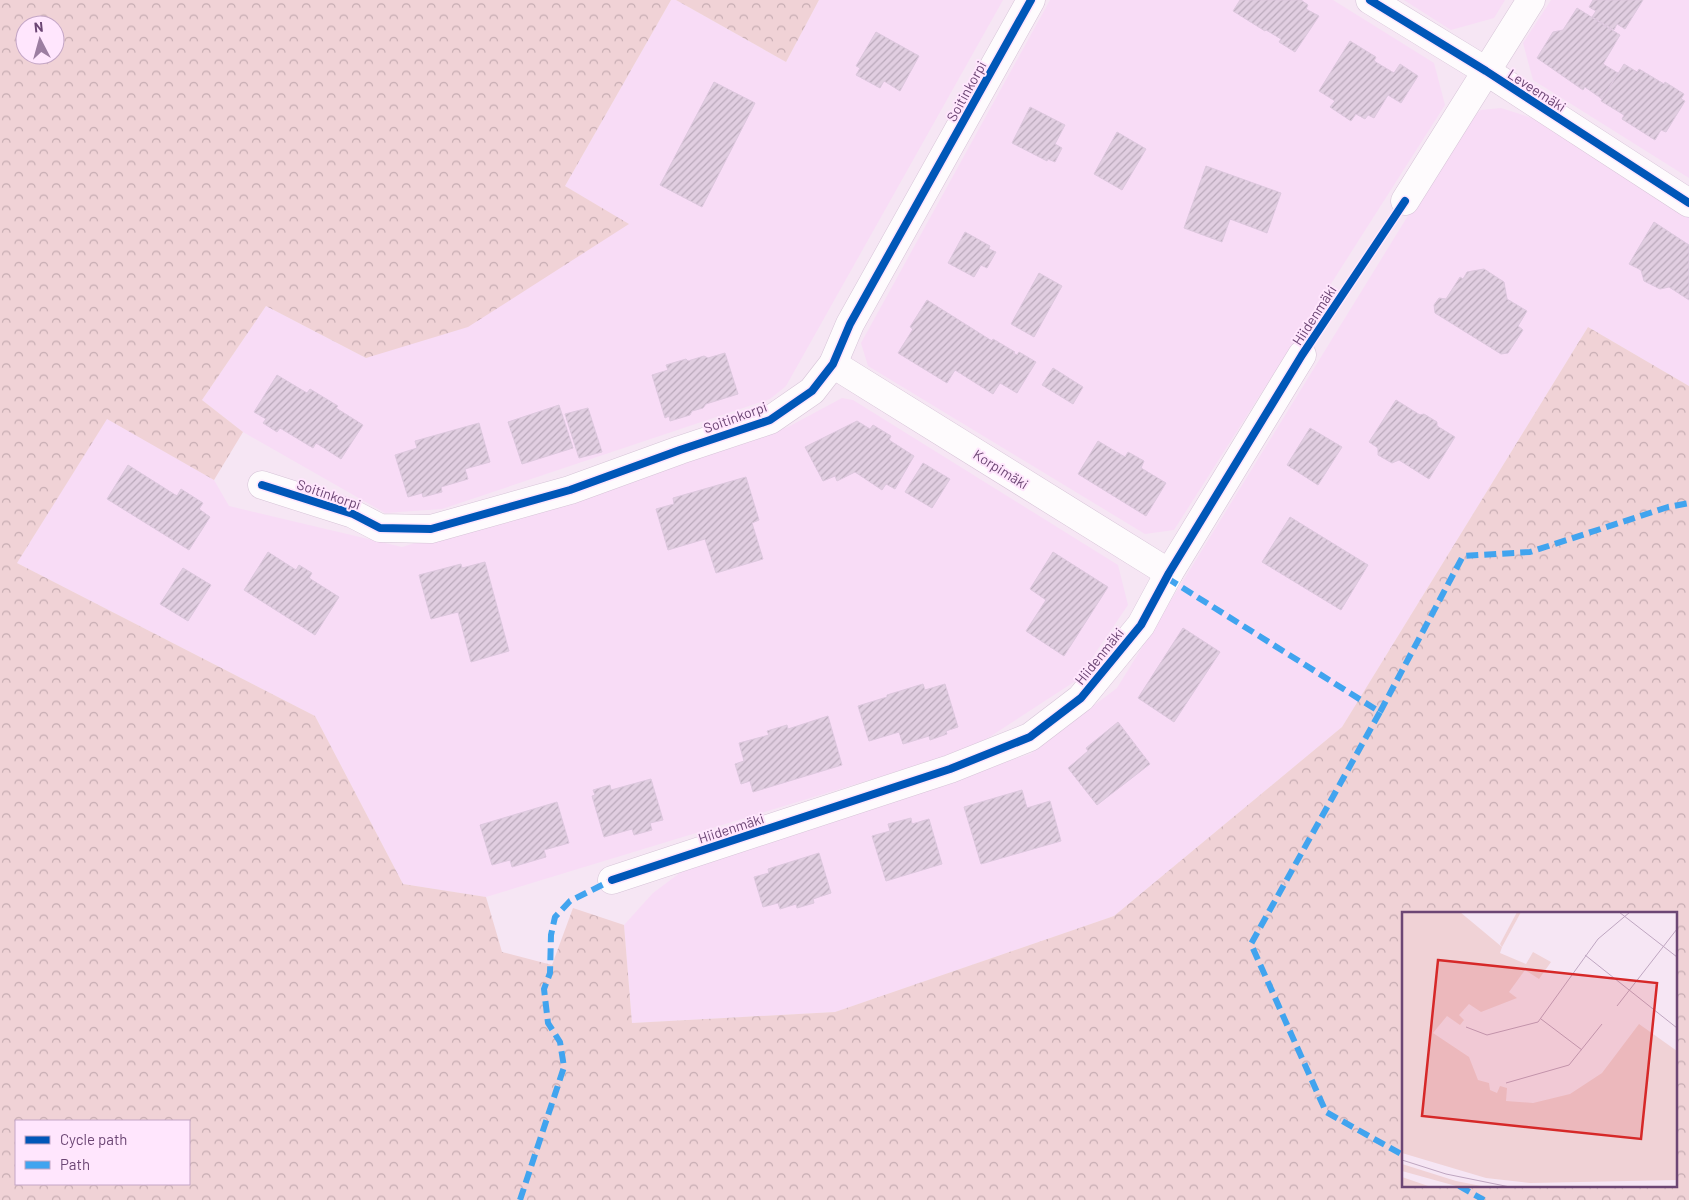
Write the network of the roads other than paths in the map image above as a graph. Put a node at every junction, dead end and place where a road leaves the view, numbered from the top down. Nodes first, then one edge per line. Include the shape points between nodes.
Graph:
1 (1031, 0) edge
2 (1370, 0) edge
3 (1531, 0) edge
4 (1486, 71) junction
5 (1405, 201) dead end
6 (1689, 203) edge
7 (1302, 355) dead end
8 (834, 364) junction
9 (262, 484) dead end
10 (1169, 574) junction
11 (612, 880) dead end

1 - 8 street, Soitinkorpi via 850,324
2 - 4 street, Leveemäki
3 - 4 street
4 - 5 street
4 - 6 street, Leveemäki
7 - 10 street, Hiidenmäki
8 - 9 street, Soitinkorpi via 812,391 770,420 570,490 431,529 380,528 353,514
8 - 10 street, Korpimäki
10 - 11 street, Hiidenmäki via 1140,625 1081,698 1030,737 950,769

